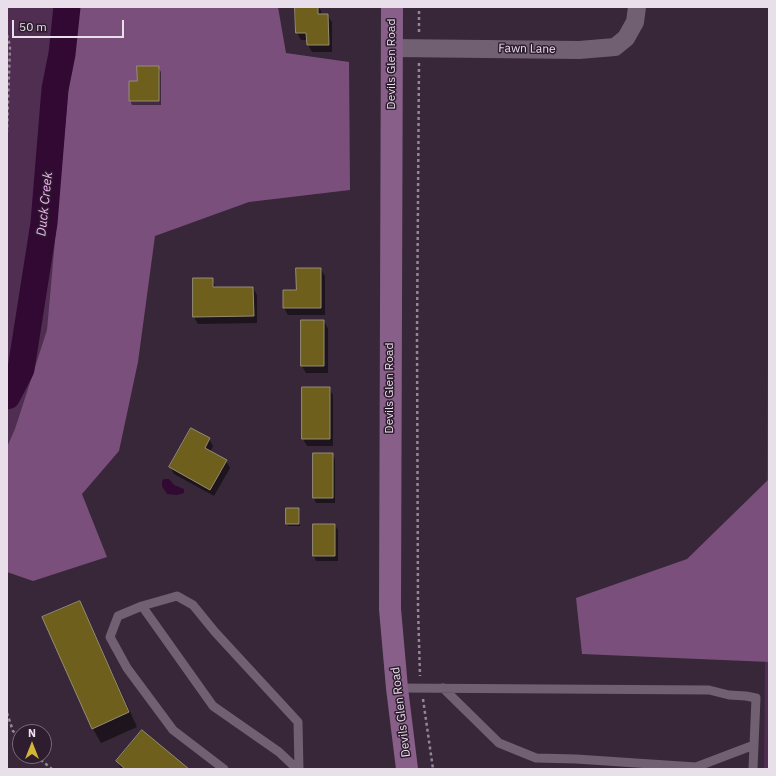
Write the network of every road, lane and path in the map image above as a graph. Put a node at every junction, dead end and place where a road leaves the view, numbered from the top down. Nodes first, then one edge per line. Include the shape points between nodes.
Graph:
1 (392, 7) edge
2 (419, 7) edge
3 (638, 7) edge
4 (7, 35) edge
5 (392, 48) junction
6 (418, 48) junction
7 (7, 132) edge
8 (142, 606) junction
9 (397, 688) junction
10 (421, 688) junction
11 (443, 688) junction
12 (7, 713) edge
13 (12, 728) edge
14 (754, 745) junction
15 (711, 765) edge
16 (224, 769) edge
17 (298, 769) edge
18 (407, 769) edge
19 (433, 769) edge
20 (753, 769) edge

1 - 5 main road, Devils Glen Road
2 - 6 path
3 - 6 street, Fawn Lane via 635,22 626,38 616,47 579,50
4 - 7 path via 10,46
5 - 6 street, Fawn Lane
5 - 9 main road, Devils Glen Road via 390,593
6 - 10 path via 418,608
8 - 16 lane via 118,616 110,638 127,668 172,730
8 - 17 lane via 213,706 279,752
8 - 17 lane via 177,596 193,605 298,722
9 - 10 lane
9 - 18 main road, Devils Glen Road
10 - 11 lane
10 - 19 path
11 - 14 lane via 709,690 746,696 756,698
11 - 15 lane via 499,743 536,758 696,767
12 - 13 path
14 - 15 lane
14 - 20 lane

